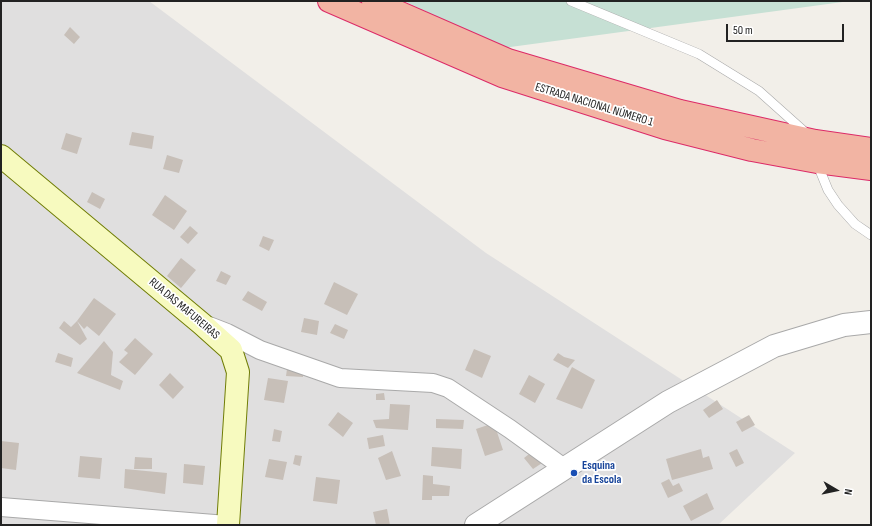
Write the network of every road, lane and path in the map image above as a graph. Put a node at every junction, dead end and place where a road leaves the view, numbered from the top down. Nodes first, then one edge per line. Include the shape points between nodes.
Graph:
1 (329, 1) edge
2 (373, 1) edge
3 (571, 1) edge
4 (815, 141) junction
5 (871, 149) edge
6 (1, 156) edge
7 (817, 162) junction
8 (871, 169) edge
9 (871, 235) edge
10 (871, 322) edge
11 (202, 324) junction
12 (564, 468) junction
13 (1, 507) edge
14 (227, 525) edge
15 (476, 525) edge

1 - 7 highway, ESTRADA NACIONAL NÚMERO 1 via 502,76 665,128 752,150
2 - 4 highway, ESTRADA NACIONAL NÚMERO 1 via 508,60 680,111
3 - 4 lane via 699,54 759,91
4 - 5 highway, ESTRADA NACIONAL NÚMERO 1
6 - 11 main road, RUA DAS MAFUREIRAS
7 - 8 highway, ESTRADA NACIONAL NÚMERO 1
7 - 9 lane via 828,190 838,205 854,224
10 - 12 street via 844,325 774,346 668,402
11 - 12 street via 227,333 260,350 340,378 433,383 448,388 510,428
11 - 14 main road, RUA DAS MAFUREIRAS via 231,350 238,372
12 - 15 street
13 - 14 street

